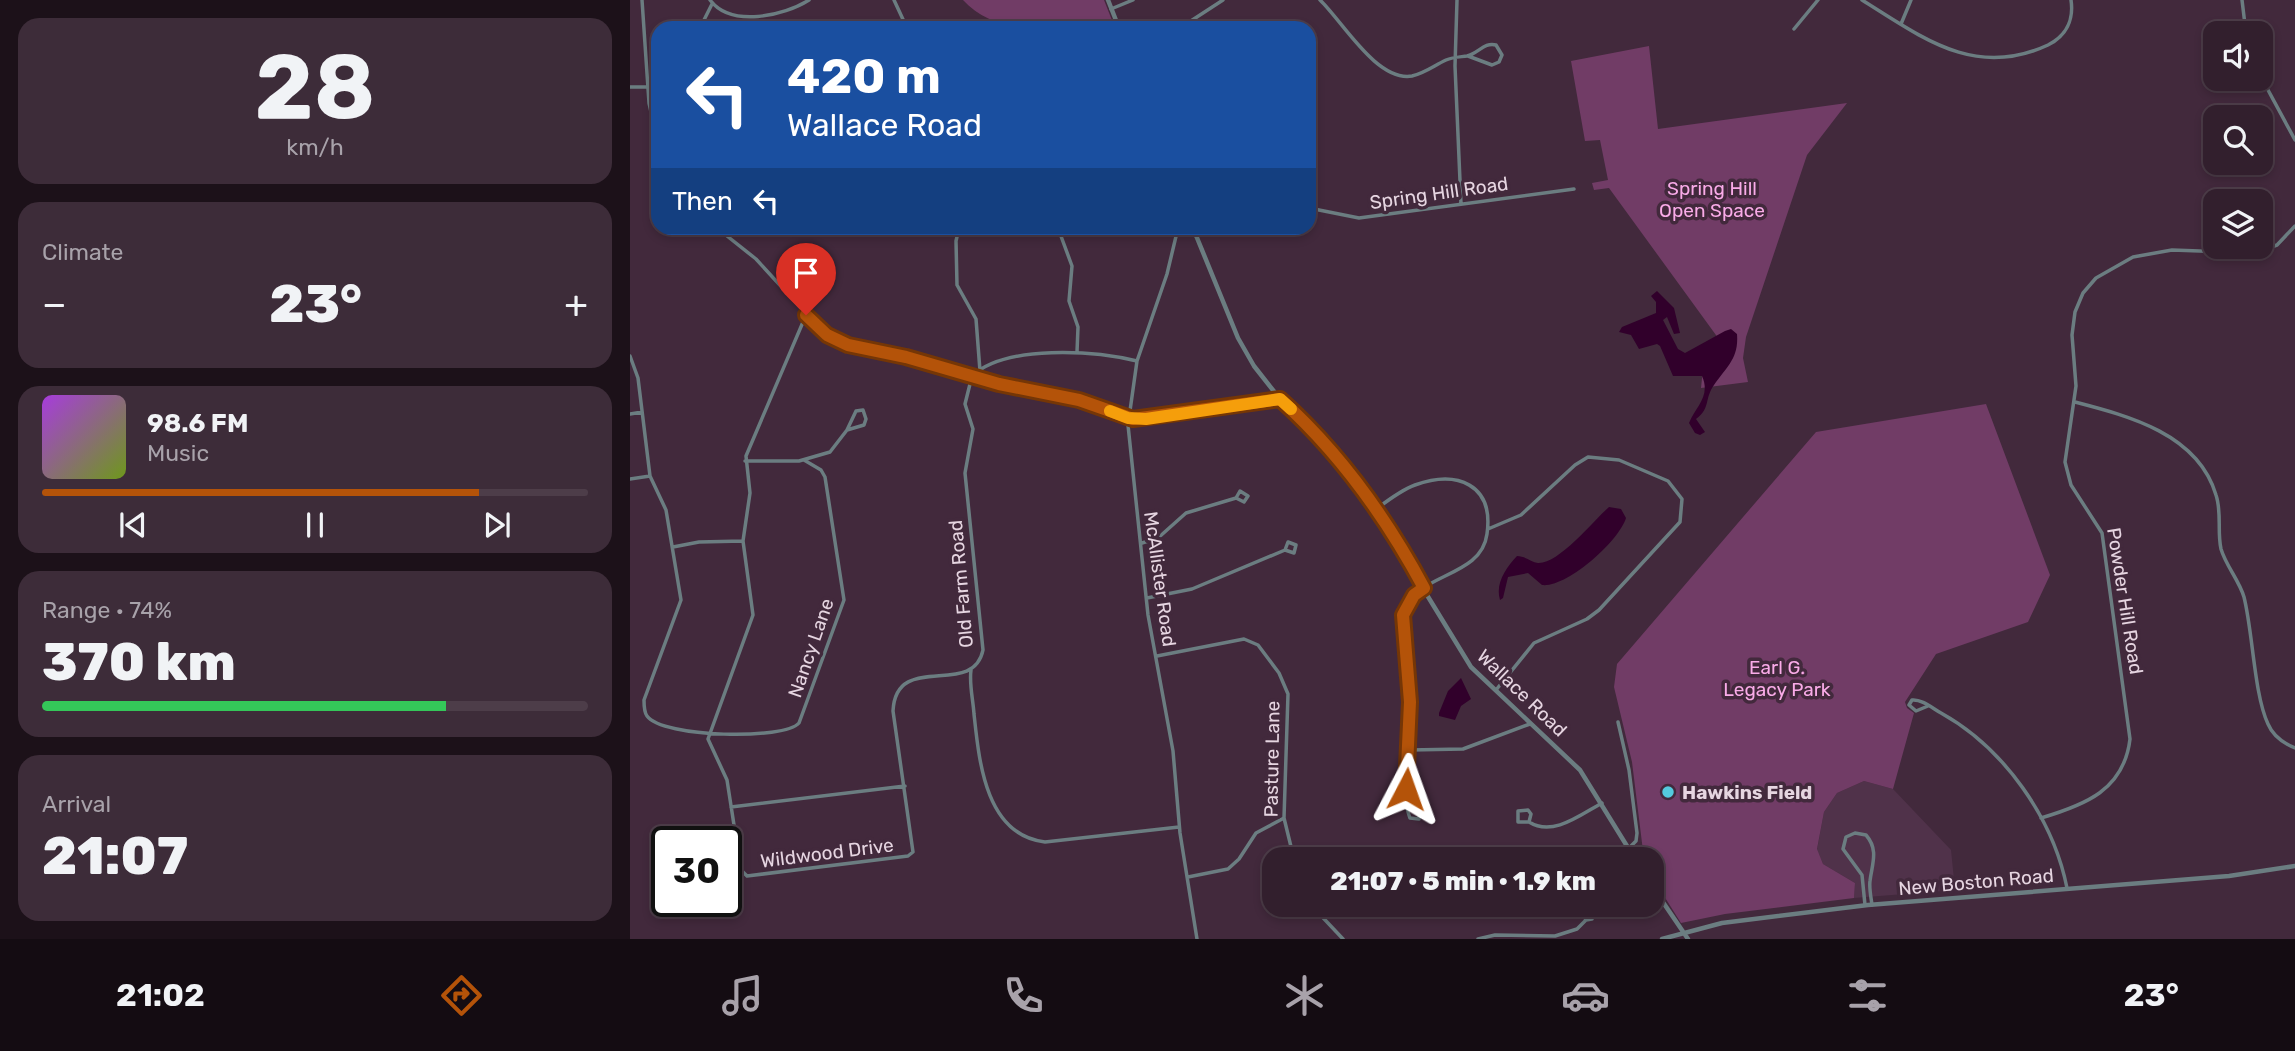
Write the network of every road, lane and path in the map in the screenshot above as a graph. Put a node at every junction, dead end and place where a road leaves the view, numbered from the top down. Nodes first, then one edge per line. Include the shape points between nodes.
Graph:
1 (642, 0) edge
2 (809, 0) edge
3 (894, 0) edge
4 (1108, 0) edge
5 (1133, 0) edge
6 (1223, 0) edge
7 (1320, 0) edge
8 (1457, 0) edge
9 (1818, 0) edge
10 (1863, 0) edge
11 (1911, 0) edge
12 (2071, 0) edge
13 (2242, 0) edge
14 (711, 2) edge
15 (1111, 9) junction
16 (703, 21) edge
17 (904, 21) edge
18 (1116, 21) edge
19 (1191, 21) edge
20 (2245, 21) edge
21 (1901, 24) junction
22 (1794, 29) dead end
23 (1468, 56) junction
24 (1455, 57) junction
25 (630, 87) edge
26 (648, 87) junction
27 (2269, 91) edge
28 (651, 104) edge
29 (2295, 140) edge
30 (1574, 189) dead end
31 (1461, 204) junction
32 (1316, 209) edge
33 (2295, 226) edge
34 (727, 235) edge
35 (957, 235) edge
36 (1061, 235) edge
37 (1176, 235) edge
38 (1199, 235) edge
39 (1196, 236) joint
40 (806, 315) junction
41 (1077, 352) junction
42 (630, 356) edge
43 (1137, 361) junction
44 (980, 371) junction
45 (972, 376) junction
46 (1280, 399) junction
47 (2075, 402) junction
48 (642, 412) junction
49 (630, 414) edge
50 (1128, 418) junction
51 (846, 430) junction
52 (804, 460) junction
53 (745, 461) junction
54 (650, 477) junction
55 (630, 479) edge
56 (1236, 498) dead end
57 (1375, 510) junction
58 (1488, 529) junction
59 (743, 541) junction
60 (1142, 542) junction
61 (673, 547) junction
62 (1285, 550) dead end
63 (1424, 588) junction
64 (1147, 598) junction
65 (1157, 656) junction
66 (971, 670) junction
67 (1496, 690) junction
68 (1928, 706) junction
69 (1618, 722) dead end
70 (1532, 723) junction
71 (709, 735) junction
72 (2295, 748) edge
73 (1409, 751) junction
74 (905, 786) junction
75 (1602, 803) junction
76 (1407, 806) junction
77 (732, 807) junction
78 (1284, 818) junction
79 (2041, 818) junction
80 (1529, 821) junction
81 (1179, 827) junction
82 (1291, 847) edge
83 (1627, 847) edge
84 (1630, 847) edge
85 (912, 854) joint
86 (2295, 866) edge
87 (1188, 877) junction
88 (2067, 888) junction
89 (1664, 904) edge
90 (1865, 905) junction
91 (1872, 905) junction
92 (1322, 917) edge
93 (1586, 920) dead end
94 (1682, 932) junction
95 (1197, 939) edge
96 (1343, 939) edge
97 (1478, 939) edge
98 (1662, 939) edge
99 (1688, 939) edge

1 - 26 street
2 - 14 street via 769,16 742,14
3 - 17 street
4 - 15 street
5 - 15 street
6 - 19 street
7 - 24 street via 1390,73 1413,76
8 - 24 street
9 - 22 street
10 - 21 street
11 - 21 street
12 - 21 street via 2071,18 2060,37 2014,56 1957,53
13 - 20 street
14 - 16 street
15 - 18 street
23 - 23 street via 1492,44 1502,55 1492,65
23 - 24 street
24 - 31 street
25 - 26 street
26 - 28 street
27 - 29 street
30 - 31 street, Spring Hill Road
31 - 32 street, Spring Hill Road via 1359,218
33 - 47 street, Powder Hill Road via 2283,241 2263,251 2156,252 2133,257 2102,274 2083,293 2073,319
34 - 40 street via 751,253
35 - 44 street via 957,285 976,319
36 - 41 street via 1072,265 1069,301 1077,327
37 - 43 street, McAllister Road
38 - 39 street
39 - 46 street, Wallace Road via 1243,349
40 - 45 street via 827,335 844,343
40 - 53 street
41 - 43 street
41 - 44 street via 1020,356
42 - 48 street
43 - 50 street, McAllister Road
44 - 45 street
45 - 50 street via 1079,400
45 - 66 street, Old Farm Road via 965,401 973,432 965,473 984,644 981,659
46 - 50 street
46 - 57 street, Wallace Road via 1321,439
47 - 72 street via 2155,427 2189,454 2210,481 2219,506 2222,550 2248,615 2266,719 2278,738
47 - 79 street, Powder Hill Road via 2065,447 2066,470 2102,533 2130,738 2124,762 2105,790 2086,804
48 - 49 street
48 - 54 street
50 - 60 street, McAllister Road
51 - 51 street via 864,425 863,410 856,411
51 - 52 street via 833,451
52 - 53 street
52 - 71 street, Nancy Lane via 825,477 845,596 801,720 794,728
53 - 59 street via 750,493
54 - 55 street
54 - 61 street via 665,507
56 - 60 street via 1186,513 1158,538
57 - 58 street via 1417,484 1467,481 1483,497
57 - 63 street, Wallace Road
58 - 63 street via 1482,550 1471,561
58 - 67 street via 1521,516 1575,465 1596,455 1662,477 1679,492 1684,507 1676,528 1600,610 1534,643
59 - 61 street
59 - 71 street via 753,615
60 - 64 street, McAllister Road
61 - 71 street via 681,600 644,700 645,710 649,718 672,729
62 - 64 street via 1192,589
63 - 67 street, Wallace Road via 1464,657
63 - 73 street via 1414,595 1403,615
64 - 65 street, McAllister Road
65 - 78 street, Pasture Lane via 1237,638 1252,641 1263,651 1288,694
65 - 81 street, McAllister Road via 1173,751
66 - 74 street, Old Farm Road via 911,680 896,693 893,711
66 - 81 street via 982,780 1016,831 1045,842
67 - 70 street, Wallace Road
68 - 68 street via 1916,699 1909,705 1916,711
68 - 79 street via 1990,750
69 - 84 street via 1637,833
70 - 73 street via 1463,749
70 - 75 street, Wallace Road via 1580,770
71 - 77 street
73 - 76 street
74 - 77 street
74 - 85 street, Old Farm Road via 915,847
75 - 80 street via 1552,827
75 - 83 street, Wallace Road
76 - 76 street via 1410,818 1419,819 1420,810
77 - 85 street, Wildwood Drive via 745,876
78 - 82 street, Pasture Lane
78 - 87 street via 1256,833 1228,869
79 - 88 street via 2059,854
80 - 80 street via 1530,812 1518,811 1518,821
81 - 87 street, McAllister Road
86 - 88 street, New Boston Road via 2262,873
87 - 95 street, McAllister Road
88 - 91 street, New Boston Road
89 - 94 street
90 - 91 street, New Boston Road
90 - 91 street via 1862,875 1843,849 1852,834 1866,835 1873,846
90 - 94 street, New Boston Road
92 - 96 street
93 - 97 street via 1577,929 1555,936
94 - 98 street, New Boston Road
94 - 99 street

